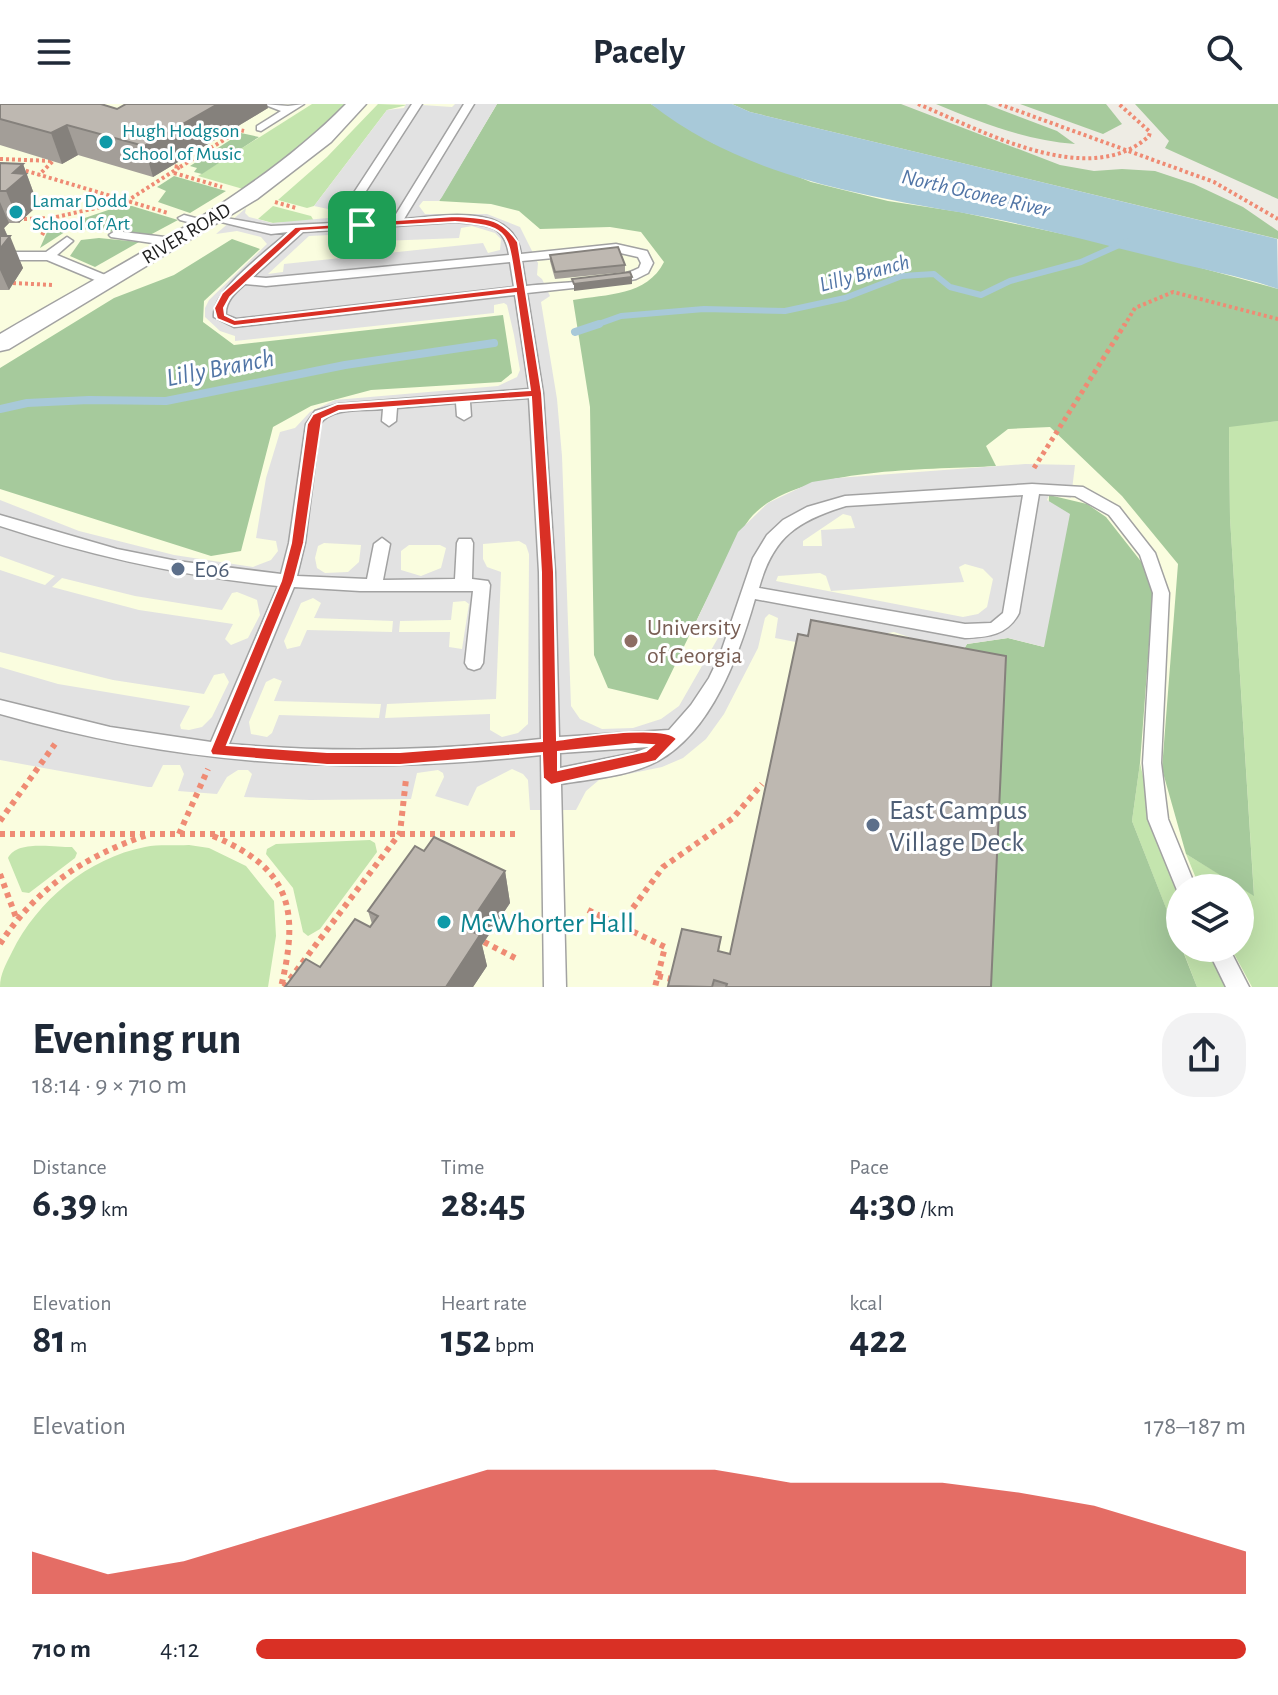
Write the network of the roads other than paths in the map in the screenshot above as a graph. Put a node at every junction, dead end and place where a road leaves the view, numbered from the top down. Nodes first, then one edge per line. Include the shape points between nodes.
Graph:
1 (268, 104) edge
2 (357, 104) edge
3 (417, 104) edge
4 (469, 104) edge
5 (294, 107) edge
6 (257, 131) road end
7 (200, 219) junction
8 (396, 223) junction
9 (338, 226) junction
10 (299, 229) junction
11 (115, 235) dead end
12 (67, 241) dead end
13 (173, 242) junction
14 (0, 256) edge
15 (49, 256) junction
16 (516, 257) junction
17 (106, 280) junction
18 (243, 280) junction
19 (521, 290) junction
20 (0, 344) edge
21 (536, 393) junction
22 (463, 399) junction
23 (390, 404) junction
24 (464, 416) dead end
25 (389, 421) dead end
26 (1032, 489) junction
27 (0, 520) edge
28 (465, 543) dead end
29 (382, 544) dead end
30 (288, 581) junction
31 (374, 585) junction
32 (463, 586) junction
33 (748, 592) junction
34 (474, 663) dead end
35 (0, 707) edge
36 (669, 739) junction
37 (550, 747) junction
38 (217, 751) junction
39 (551, 778) junction
40 (1180, 874) edge
41 (1225, 962) edge
42 (555, 987) edge
43 (1238, 987) edge

1 - 5 lane
2 - 7 street, RIVER ROAD via 290,167
3 - 9 lane
4 - 8 lane
5 - 6 lane
7 - 10 lane
7 - 13 street, RIVER ROAD
8 - 9 lane
8 - 16 lane via 490,222 504,229
9 - 10 lane
10 - 18 lane
11 - 13 lane
12 - 15 lane
13 - 17 street, RIVER ROAD
14 - 15 lane
15 - 17 lane
16 - 18 lane
16 - 19 lane
16 - 19 lane via 616,248 643,254 647,263 632,276
17 - 20 street, RIVER ROAD
18 - 19 lane via 221,303 219,313 225,321
19 - 21 lane
21 - 22 lane
21 - 37 lane
22 - 23 lane
22 - 24 lane
23 - 25 lane
23 - 30 lane via 331,409 314,420
26 - 33 lane via 845,501 811,511 769,544 755,564
26 - 33 lane via 1009,620 989,630 955,636 935,633
26 - 40 lane via 1078,491 1114,511 1147,553 1161,593 1152,763 1158,819
27 - 30 lane via 123,557
28 - 32 lane
29 - 31 lane
30 - 31 lane
30 - 38 lane
31 - 32 lane
32 - 34 lane via 482,585
33 - 36 lane via 729,656 693,718
35 - 38 lane via 68,725
36 - 37 lane
36 - 39 lane via 650,756
37 - 38 lane via 408,758
37 - 39 lane
39 - 42 lane
41 - 43 lane

